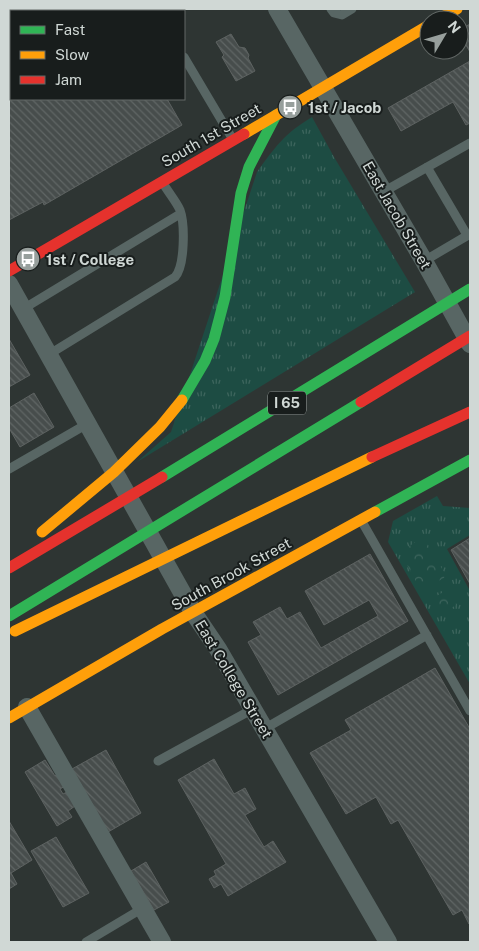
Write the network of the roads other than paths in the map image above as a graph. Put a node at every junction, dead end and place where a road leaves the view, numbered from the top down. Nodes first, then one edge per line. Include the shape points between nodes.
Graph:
1 (277, 9) edge
2 (331, 9) edge
3 (352, 9) edge
4 (419, 31) edge
5 (185, 59) edge
6 (322, 87) junction
7 (276, 116) junction
8 (233, 140) junction
9 (470, 145) edge
10 (427, 168) junction
11 (162, 181) junction
12 (383, 192) junction
13 (180, 214) junction
14 (469, 234) edge
15 (424, 261) junction
16 (9, 271) edge
17 (9, 284) edge
18 (470, 289) edge
19 (23, 309) junction
20 (470, 336) edge
21 (470, 344) edge
22 (48, 354) junction
23 (470, 412) edge
24 (87, 424) junction
25 (470, 460) edge
26 (9, 469) edge
27 (361, 520) junction
28 (9, 558) edge
29 (9, 568) edge
30 (193, 612) junction
31 (9, 616) edge
32 (9, 634) edge
33 (427, 636) junction
34 (26, 707) junction
35 (253, 709) junction
36 (470, 711) edge
37 (9, 718) edge
38 (264, 729) junction
39 (158, 761) dead end
40 (143, 908) junction
41 (86, 942) edge
42 (162, 942) edge
43 (388, 942) edge

1 - 6 street, East Jacob Street
2 - 3 lane via 342,15
4 - 6 main road, South 1st Street
5 - 8 lane
6 - 7 main road, South 1st Street
6 - 12 street, East Jacob Street
7 - 8 main road, South 1st Street
7 - 28 main road via 248,167 241,192 225,297 214,339 178,407 114,472
8 - 11 main road, South 1st Street
9 - 10 lane
10 - 12 lane
10 - 14 lane
11 - 13 lane
11 - 16 main road, South 1st Street
12 - 15 street, East Jacob Street
13 - 19 lane
13 - 22 lane via 182,250 175,277
14 - 15 lane
15 - 21 street, East Jacob Street
17 - 19 street, East College Street
18 - 29 main road, I 65
19 - 22 street, East College Street
20 - 31 main road, I 65
22 - 24 street, East College Street
23 - 32 main road
24 - 26 lane
24 - 30 street, East College Street
25 - 27 main road, South Brook Street
27 - 30 main road, South Brook Street
27 - 33 lane
30 - 34 main road, South Brook Street
30 - 35 street, East College Street
33 - 36 lane
33 - 38 lane
34 - 37 main road, South Brook Street
34 - 40 street
35 - 38 street, East College Street
35 - 39 lane
38 - 43 street, East College Street
40 - 41 lane
40 - 42 street

